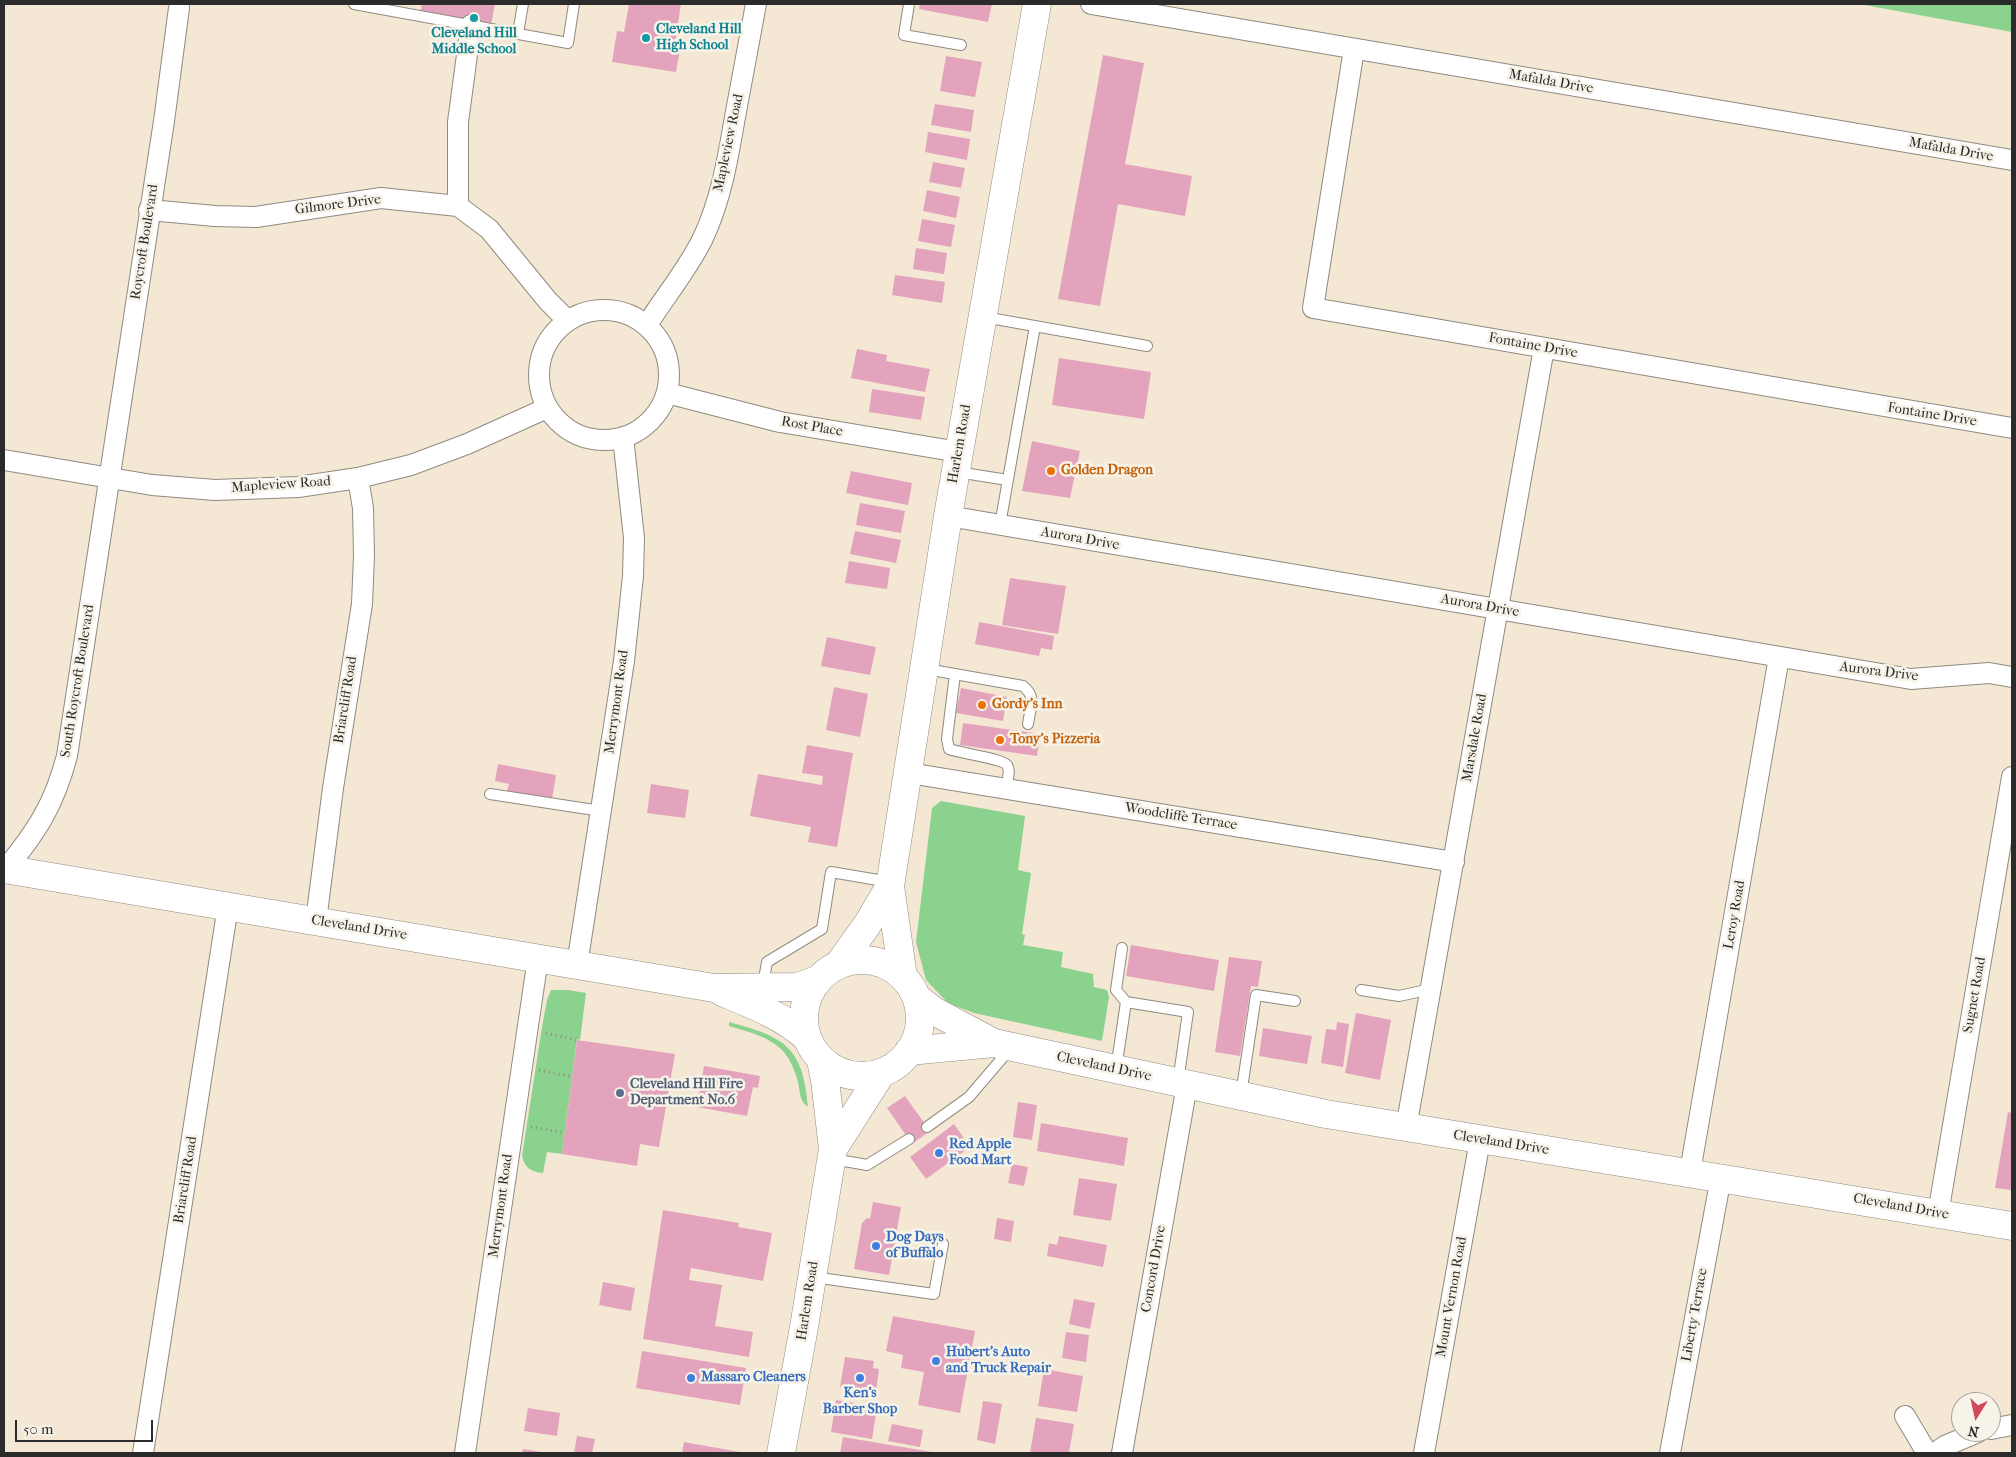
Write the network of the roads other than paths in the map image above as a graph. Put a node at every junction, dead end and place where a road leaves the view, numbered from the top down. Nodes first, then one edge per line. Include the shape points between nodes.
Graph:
1 (354, 4) edge
2 (523, 4) edge
3 (574, 4) edge
4 (745, 4) edge
5 (756, 4) edge
6 (909, 4) edge
7 (1037, 4) edge
8 (1091, 4) edge
9 (182, 6) edge
10 (396, 7) edge
11 (471, 25) junction
12 (752, 26) junction
13 (518, 33) junction
14 (961, 45) dead end
15 (1354, 49) junction
16 (2012, 160) edge
17 (458, 206) junction
18 (149, 210) junction
19 (983, 317) junction
20 (567, 320) junction
21 (647, 325) junction
22 (1035, 326) junction
23 (1147, 346) dead end
24 (1544, 348) junction
25 (667, 393) junction
26 (546, 408) junction
27 (2012, 428) edge
28 (624, 438) junction
29 (4, 460) edge
30 (957, 461) junction
31 (110, 477) junction
32 (358, 478) junction
33 (1008, 480) junction
34 (948, 516) junction
35 (1000, 525) junction
36 (1498, 610) junction
37 (1779, 657) junction
38 (925, 669) junction
39 (955, 674) junction
40 (2012, 677) edge
41 (1028, 724) dead end
42 (909, 773) junction
43 (2012, 777) edge
44 (1006, 789) junction
45 (490, 794) dead end
46 (601, 811) junction
47 (1454, 862) junction
48 (4, 870) edge
49 (891, 884) junction
50 (228, 906) junction
51 (316, 922) junction
52 (1122, 948) dead end
53 (538, 958) junction
54 (839, 964) junction
55 (577, 965) junction
56 (817, 980) junction
57 (762, 987) junction
58 (910, 987) junction
59 (714, 988) junction
60 (1431, 989) junction
61 (1361, 990) dead end
62 (1295, 1001) dead end
63 (1126, 1002) junction
64 (806, 1036) junction
65 (1003, 1045) junction
66 (910, 1051) junction
67 (821, 1060) junction
68 (1116, 1069) junction
69 (882, 1072) junction
70 (1182, 1084) junction
71 (1240, 1096) junction
72 (927, 1127) dead end
73 (1406, 1128) junction
74 (909, 1139) dead end
75 (1480, 1140) junction
76 (832, 1154) junction
77 (1690, 1172) junction
78 (1720, 1177) junction
79 (1938, 1214) junction
80 (2012, 1226) edge
81 (943, 1244) dead end
82 (812, 1276) junction
83 (1905, 1416) dead end
84 (1954, 1442) edge
85 (144, 1453) edge
86 (465, 1453) edge
87 (781, 1453) edge
88 (1122, 1453) edge
89 (1424, 1453) edge
90 (1670, 1453) edge
91 (1927, 1453) edge
92 (1935, 1453) edge

1 - 10 lane
2 - 13 lane
3 - 13 lane via 568,42
4 - 12 lane
5 - 12 street, Mapleview Road
6 - 14 lane via 904,35
7 - 19 street, Harlem Road
8 - 15 street, Mafalda Drive
9 - 18 street, Roycroft Boulevard
10 - 11 lane
11 - 13 lane
11 - 17 street via 458,122
12 - 21 street, Mapleview Road via 725,175 715,207 680,278
15 - 16 street, Mafalda Drive
15 - 24 street, Fontaine Drive via 1312,308
17 - 18 street, Gilmore Drive via 381,198 256,217
17 - 20 street via 489,229
18 - 31 street, Roycroft Boulevard
19 - 22 lane
19 - 30 street, Harlem Road
20 - 21 street via 582,312 605,308 628,313
20 - 26 street via 550,336 538,365 539,388
21 - 25 street via 664,348 670,370
22 - 23 lane
22 - 33 lane
24 - 27 street, Fontaine Drive
24 - 36 street, Marsdale Road
25 - 28 street via 659,410 644,427
25 - 30 street, Rost Place
26 - 28 street via 562,425 588,439
26 - 32 street, Mapleview Road via 457,448 411,465
28 - 46 street, Merrymont Road via 634,538 633,576 624,661
29 - 31 street, Mapleview Road
30 - 33 lane
30 - 34 street, Harlem Road
31 - 32 street, Mapleview Road via 152,485 215,490 298,487
31 - 48 street, South Roycroft Boulevard via 67,756 49,809
32 - 51 street, Briarcliff Road via 363,508 362,604
33 - 35 lane
34 - 35 street, Aurora Drive
34 - 38 street, Harlem Road
35 - 36 street, Aurora Drive
36 - 37 street, Aurora Drive
36 - 47 street, Marsdale Road
37 - 40 street, Aurora Drive via 1911,679 1989,673
37 - 77 street, Leroy Road
38 - 39 lane
38 - 42 street, Harlem Road
39 - 41 lane via 1023,686 1031,692 1032,698
39 - 44 lane via 946,739 949,749 1007,765
42 - 44 street, Woodcliffe Terrace
42 - 49 street, Harlem Road
43 - 79 street, Sugnet Road
44 - 47 street, Woodcliffe Terrace
45 - 46 lane
46 - 55 street, Merrymont Road
47 - 60 street, Marsdale Road
48 - 50 street, Cleveland Drive
49 - 54 street, Harlem Road
49 - 57 lane via 831,872 822,929 768,962
49 - 58 street, Harlem Road
50 - 51 street, Cleveland Drive
50 - 85 street, Briarcliff Road
51 - 53 street, Cleveland Drive
52 - 63 lane via 1116,990
53 - 55 street, Cleveland Drive
53 - 86 street, Merrymont Road
54 - 56 street
54 - 58 street via 866,960 880,962 892,968
55 - 59 street, Cleveland Drive
56 - 57 street, Cleveland Drive via 798,986
56 - 64 street via 804,1007
57 - 59 street, Cleveland Drive
58 - 65 street, Cleveland Drive via 934,1011
58 - 66 street via 920,1019
59 - 64 street, Cleveland Drive via 794,1025
60 - 61 lane via 1399,996
60 - 73 street, Marsdale Road
62 - 71 lane via 1256,995
63 - 68 lane
63 - 70 lane via 1188,1012
64 - 67 street
65 - 66 street, Cleveland Drive
65 - 68 street, Cleveland Drive
65 - 72 lane via 969,1097
66 - 69 street
67 - 69 street via 831,1068 850,1074 869,1076
67 - 76 street, Harlem Road
68 - 70 street, Cleveland Drive
69 - 76 street, Harlem Road
70 - 71 street, Cleveland Drive
70 - 88 street, Concord Drive
71 - 73 street, Cleveland Drive
73 - 75 street, Cleveland Drive
74 - 76 lane via 867,1165
75 - 77 street, Cleveland Drive
75 - 89 street, Mount Vernon Road
76 - 82 street, Harlem Road
77 - 78 street, Cleveland Drive
78 - 79 street, Cleveland Drive
78 - 90 street, Liberty Terrace
79 - 80 street, Cleveland Drive
81 - 82 lane via 934,1294
82 - 87 street, Harlem Road
83 - 91 street
84 - 92 street

